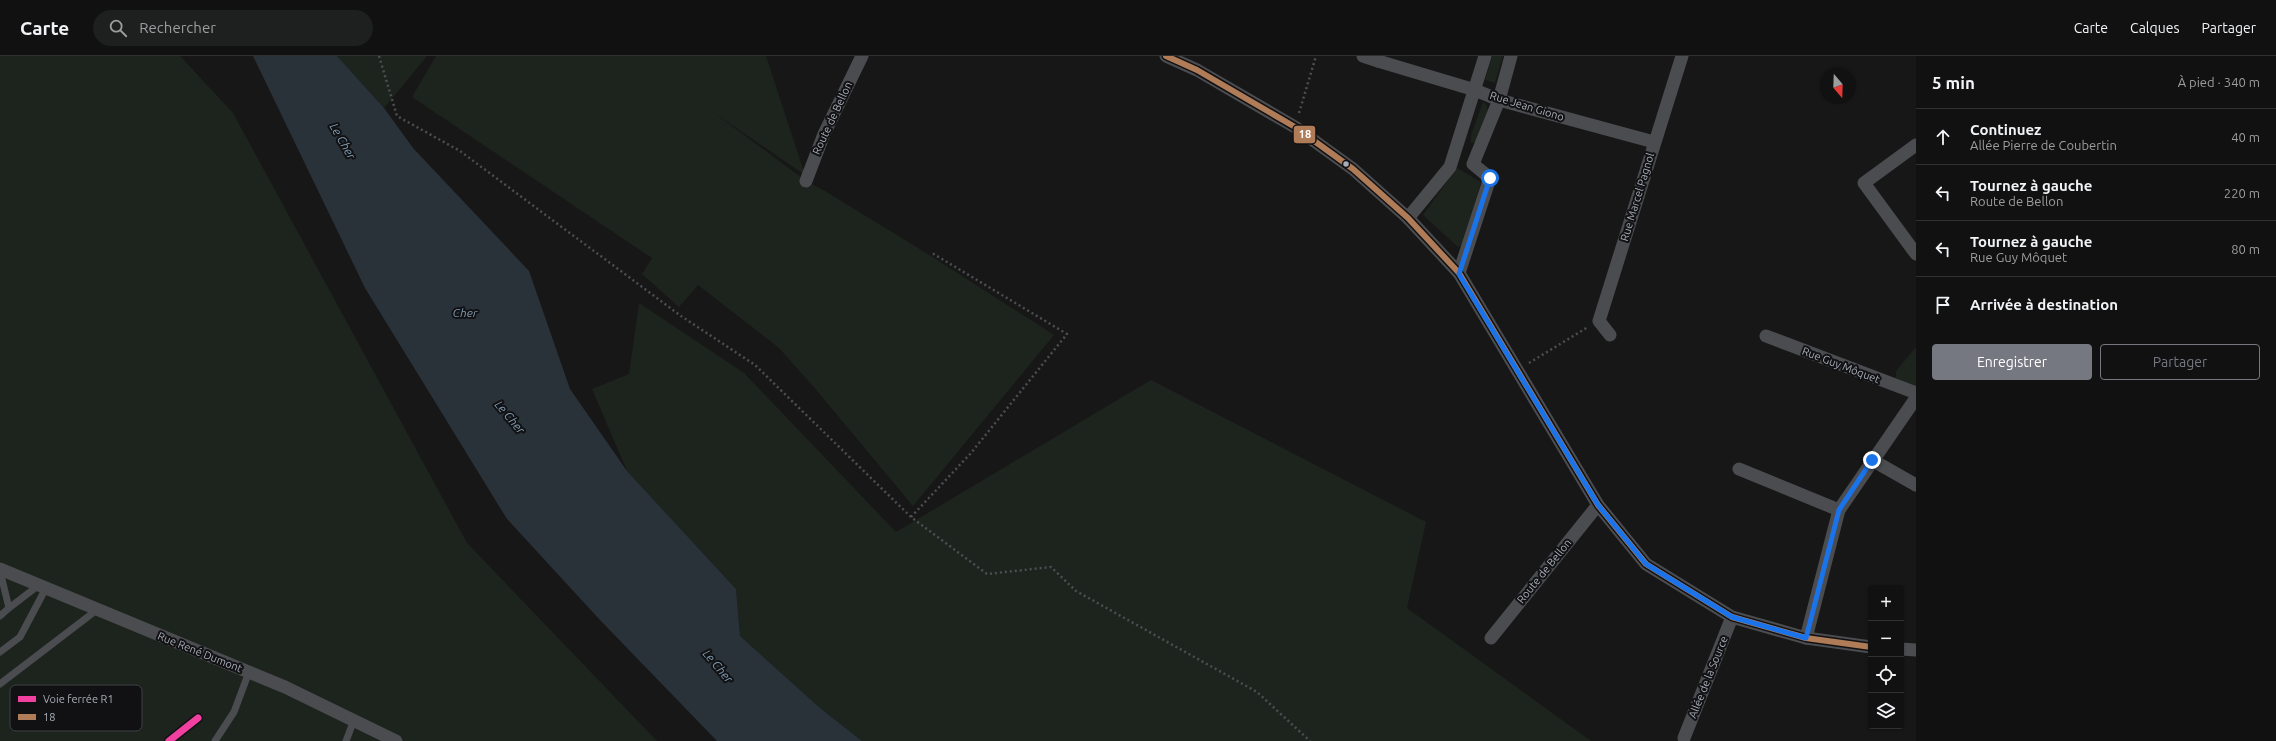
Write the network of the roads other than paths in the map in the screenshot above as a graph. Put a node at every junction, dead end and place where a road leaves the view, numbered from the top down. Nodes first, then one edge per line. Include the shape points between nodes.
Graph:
1 (862, 56) edge
2 (1166, 56) edge
3 (1364, 56) edge
4 (1486, 56) edge
5 (1511, 56) edge
6 (1682, 56) edge
7 (1377, 58) edge
8 (1475, 90) junction
9 (1499, 100) junction
10 (1654, 142) junction
11 (1916, 145) edge
12 (1453, 157) junction
13 (1473, 164) junction
14 (806, 181) dead end
15 (1408, 218) junction
16 (1916, 254) edge
17 (1459, 274) junction
18 (1610, 335) dead end
19 (1766, 336) dead end
20 (1916, 393) edge
21 (1916, 398) edge
22 (1872, 460) junction
23 (1739, 469) dead end
24 (1916, 485) edge
25 (1598, 505) junction
26 (1839, 510) junction
27 (0, 570) edge
28 (42, 586) junction
29 (9, 608) junction
30 (98, 610) junction
31 (0, 616) edge
32 (1732, 617) junction
33 (1491, 638) dead end
34 (1806, 638) junction
35 (1868, 647) edge
36 (1904, 649) edge
37 (1916, 650) edge
38 (0, 652) edge
39 (249, 672) junction
40 (0, 684) edge
41 (354, 720) junction
42 (1684, 738) dead end
43 (215, 741) edge
44 (346, 741) edge
45 (396, 741) edge

1 - 14 street, Route de Bellon via 821,141
2 - 15 street via 1197,70 1295,127 1353,169
3 - 7 street, Rue Jean Giono
4 - 8 street
5 - 9 street
6 - 10 street, Rue Marcel Pagnol
7 - 8 street, Rue Jean Giono
8 - 9 street, Rue Jean Giono
8 - 12 street
9 - 10 street, Rue Jean Giono
9 - 13 street
10 - 18 street, Rue Marcel Pagnol via 1599,321
11 - 16 street via 1864,182
12 - 13 street
12 - 15 street via 1450,167
13 - 17 street via 1490,178
15 - 17 street
17 - 25 street
19 - 20 street, Rue Guy Môquet
21 - 22 street
22 - 24 street
22 - 26 street
23 - 26 street
25 - 32 street via 1646,564
25 - 33 street, Route de Bellon
26 - 34 street
27 - 28 street, Rue René Dumont
27 - 29 lane
28 - 29 lane
28 - 30 street, Rue René Dumont
28 - 38 lane via 20,637
29 - 31 lane
30 - 39 street, Rue René Dumont
30 - 40 lane
32 - 34 street
32 - 42 street, Allée de la Source
34 - 35 street
36 - 37 street
39 - 41 street, Rue René Dumont
39 - 43 lane via 234,712
41 - 44 lane
41 - 45 street, Rue René Dumont

